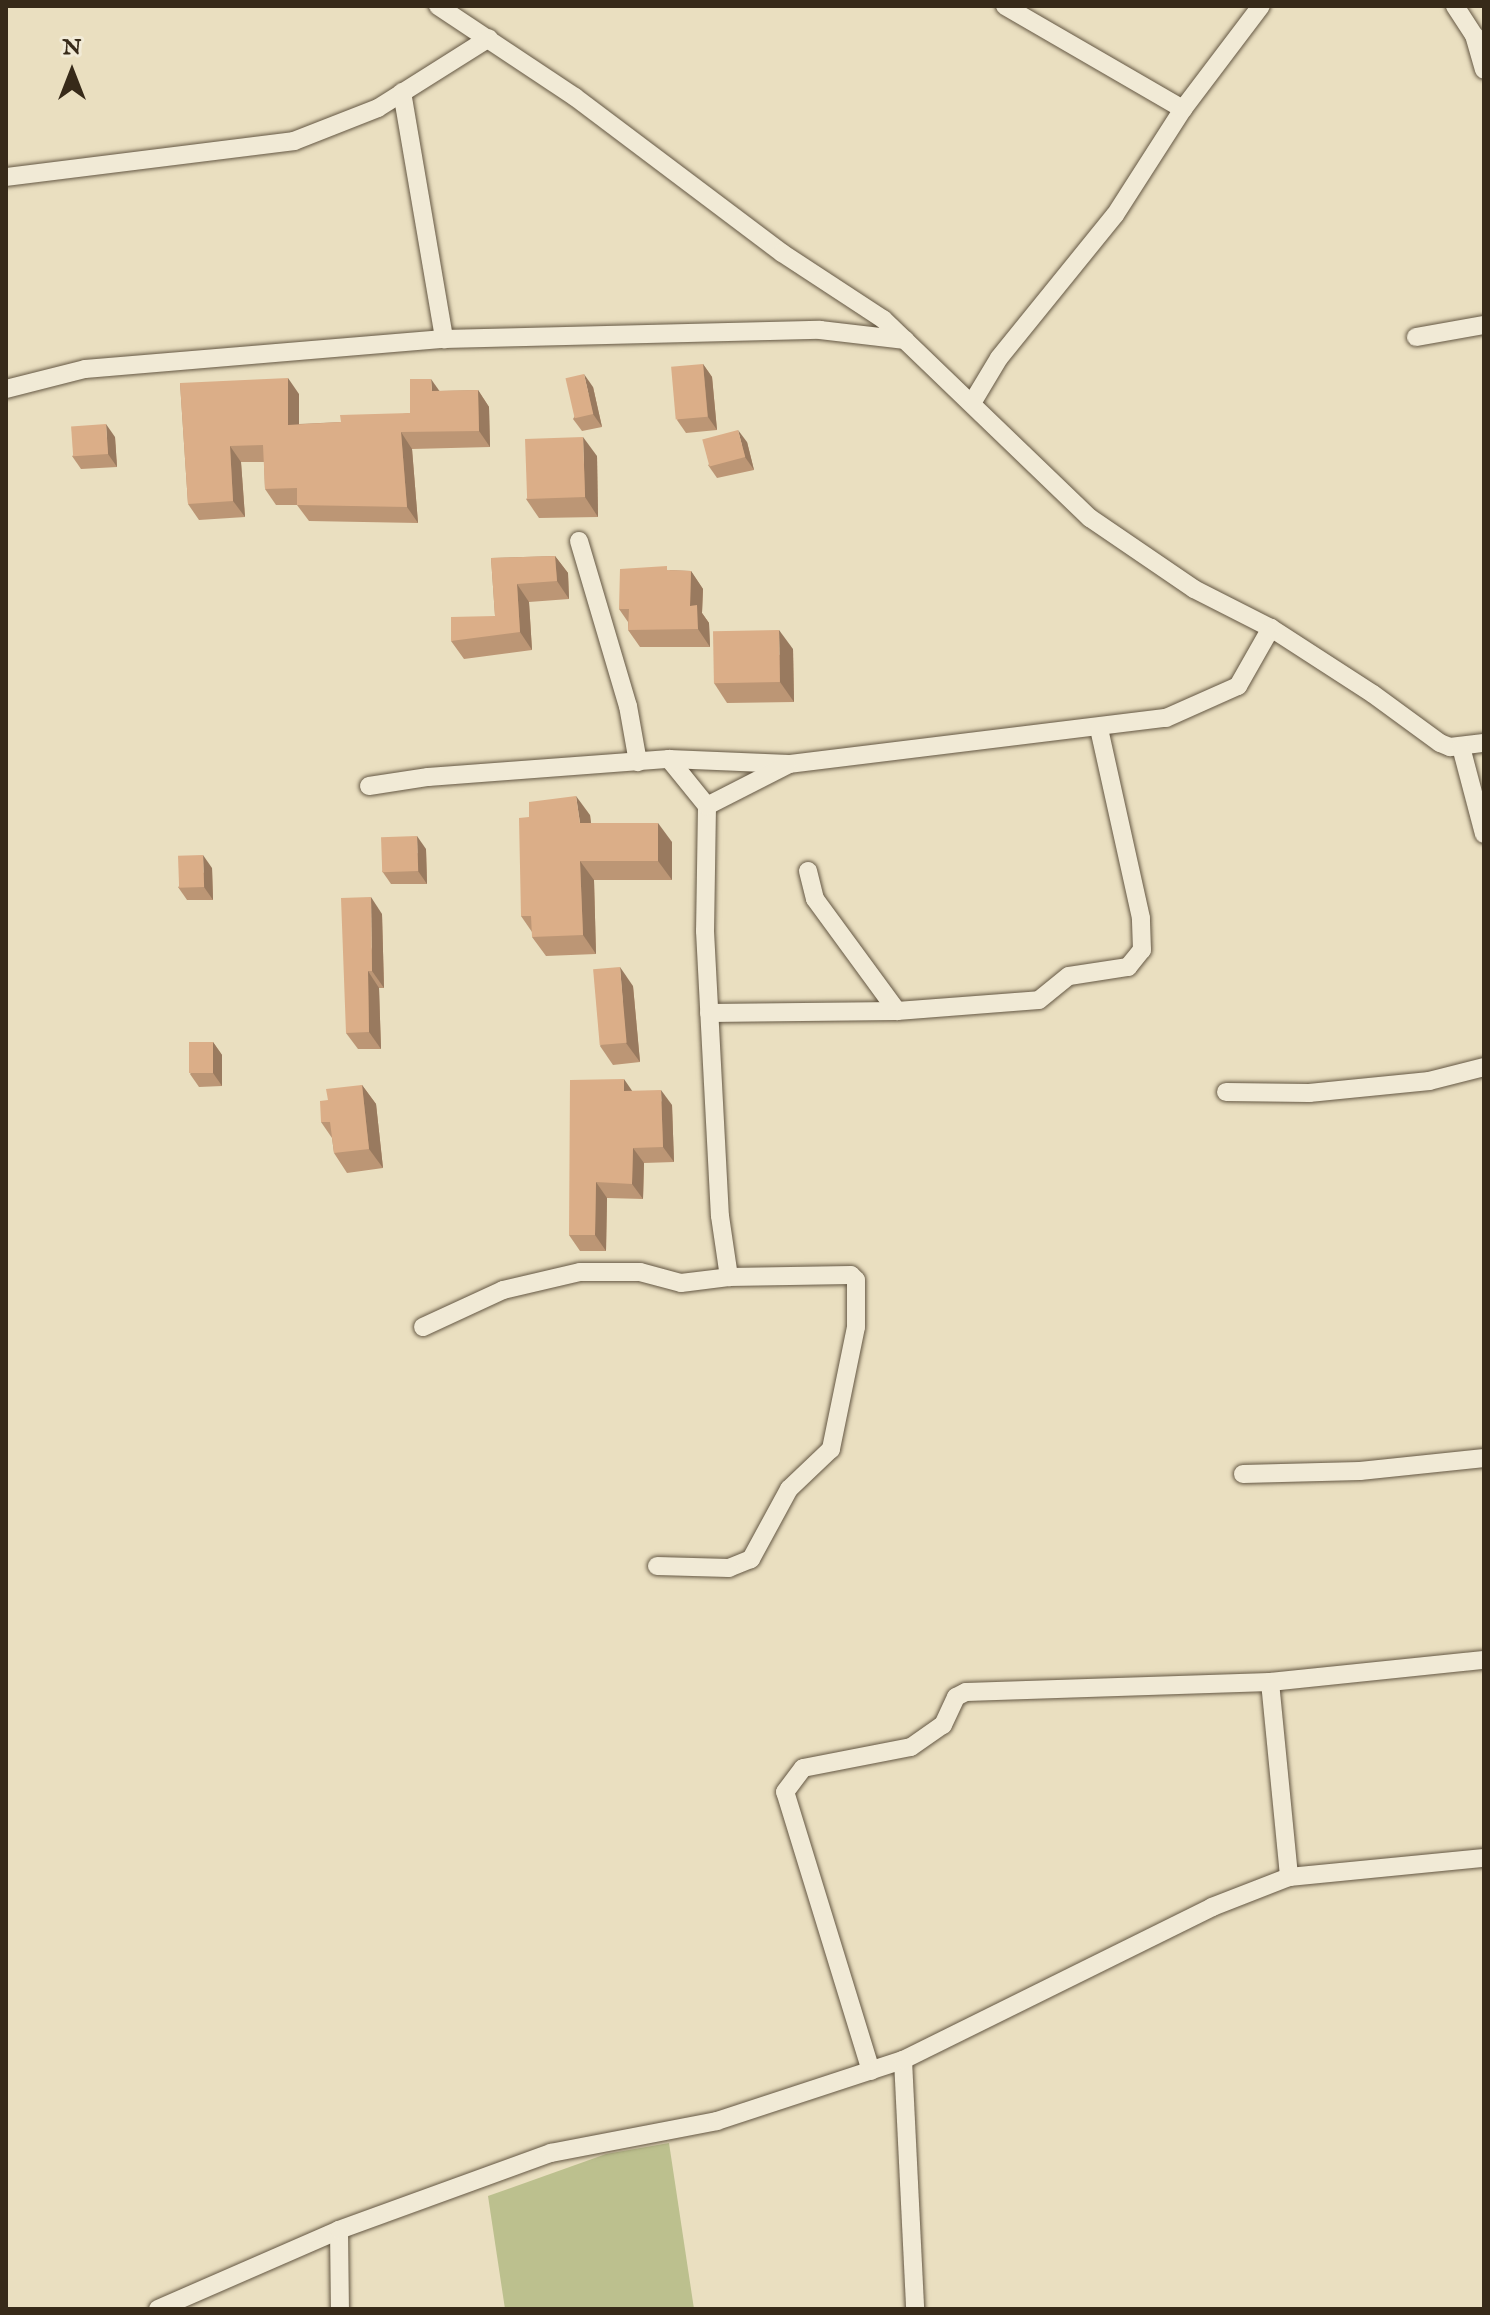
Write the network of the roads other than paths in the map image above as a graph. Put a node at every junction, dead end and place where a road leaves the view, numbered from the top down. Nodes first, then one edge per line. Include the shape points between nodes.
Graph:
1 (438, 6) edge
2 (1005, 6) edge
3 (1261, 6) edge
4 (1455, 6) edge
5 (489, 38) junction
6 (1484, 70) edge
7 (402, 92) junction
8 (1183, 109) junction
9 (6, 177) edge
10 (1484, 325) edge
11 (1416, 337) dead end
12 (444, 339) junction
13 (905, 340) junction
14 (6, 389) edge
15 (972, 403) junction
16 (579, 541) dead end
17 (1271, 628) junction
18 (1099, 729) junction
19 (1484, 743) edge
20 (1461, 747) junction
21 (669, 759) junction
22 (638, 762) junction
23 (789, 764) junction
24 (369, 786) dead end
25 (707, 806) junction
26 (1484, 834) edge
27 (808, 871) dead end
28 (897, 1011) junction
29 (709, 1013) junction
30 (1484, 1067) edge
31 (1226, 1092) dead end
32 (729, 1277) junction
33 (423, 1327) dead end
34 (1484, 1458) edge
35 (1243, 1474) dead end
36 (657, 1566) dead end
37 (1484, 1660) edge
38 (1270, 1682) junction
39 (1484, 1858) edge
40 (1289, 1877) junction
41 (903, 2060) junction
42 (871, 2071) junction
43 (339, 2230) junction
44 (159, 2309) edge
45 (340, 2309) edge
46 (915, 2309) edge

1 - 5 street
2 - 8 street
3 - 8 street
4 - 6 street via 1474,35
5 - 7 street
5 - 13 street via 782,253 883,319
7 - 9 street via 378,108 294,141
7 - 12 street
8 - 15 street via 1115,215 999,358
10 - 11 street
12 - 13 street via 820,330
12 - 14 street via 85,369
13 - 15 street
15 - 17 street via 1090,518 1194,589
16 - 22 street via 628,706
17 - 18 street via 1245,677 1225,694 1166,718
17 - 20 street via 1440,743
18 - 23 street
18 - 28 street via 1141,918 1142,950 1136,959 1112,973 1069,976 1039,1000
19 - 20 street
20 - 26 street
21 - 22 street
21 - 23 street
21 - 25 street
22 - 24 street
23 - 25 street
25 - 29 street
27 - 28 street via 815,899
28 - 29 street
29 - 32 street via 720,1216
30 - 31 street via 1429,1081 1309,1093
32 - 33 street via 681,1283 640,1272 580,1272 503,1290
32 - 36 street via 851,1275 856,1280 856,1327 843,1404 831,1449 789,1489 751,1559 729,1568
34 - 35 street via 1360,1471
37 - 38 street
38 - 40 street
38 - 42 street via 966,1692 956,1697 943,1725 911,1747 803,1768 789,1780 785,1792
39 - 40 street
40 - 41 street via 1212,1907
41 - 42 street
41 - 46 street
42 - 43 street via 717,2121 551,2153
43 - 44 street
43 - 45 street

